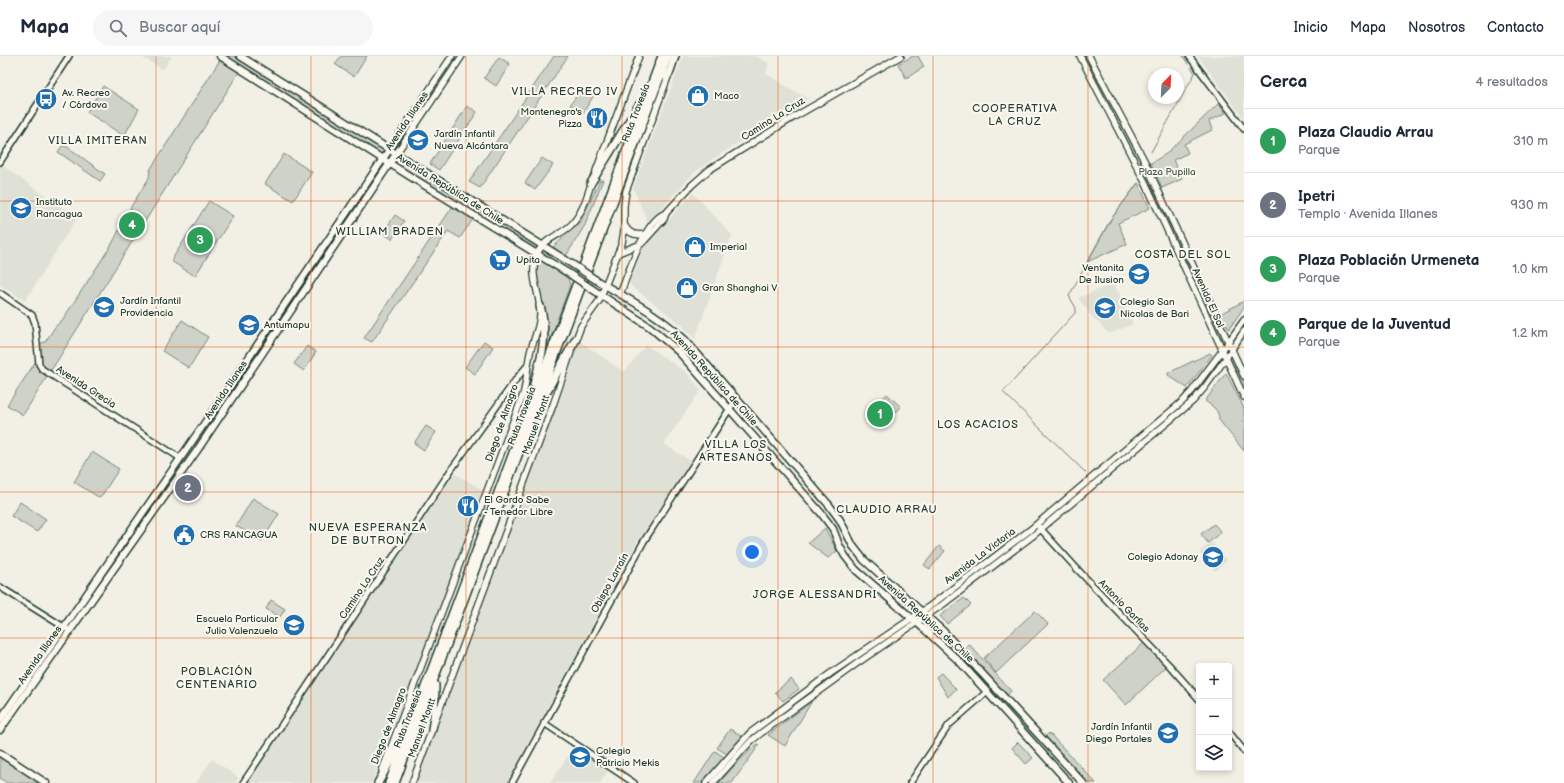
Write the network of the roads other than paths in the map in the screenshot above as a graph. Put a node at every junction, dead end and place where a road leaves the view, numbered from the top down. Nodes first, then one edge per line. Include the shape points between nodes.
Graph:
1 (69, 56) edge
2 (220, 56) edge
3 (240, 56) edge
4 (452, 56) edge
5 (462, 56) edge
6 (639, 56) edge
7 (662, 56) edge
8 (668, 56) edge
9 (675, 56) edge
10 (901, 56) edge
11 (1080, 56) edge
12 (1089, 56) edge
13 (1190, 56) edge
14 (658, 65) junction
15 (669, 74) junction
16 (660, 77) junction
17 (323, 108) junction
18 (317, 117) junction
19 (1244, 129) edge
20 (389, 150) junction
21 (396, 154) junction
22 (383, 159) junction
23 (0, 162) edge
24 (390, 164) junction
25 (417, 168) junction
26 (411, 177) junction
27 (591, 183) junction
28 (666, 213) junction
29 (624, 226) junction
30 (645, 234) junction
31 (641, 244) junction
32 (542, 246) junction
33 (618, 252) junction
34 (537, 255) junction
35 (606, 286) junction
36 (0, 293) edge
37 (620, 294) junction
38 (602, 295) junction
39 (540, 306) junction
40 (1244, 320) edge
41 (1244, 331) edge
42 (576, 339) junction
43 (1228, 343) junction
44 (1231, 350) junction
45 (1222, 352) junction
46 (699, 356) junction
47 (1226, 358) junction
48 (687, 361) junction
49 (527, 366) junction
50 (1244, 376) edge
51 (1244, 397) edge
52 (736, 399) junction
53 (730, 410) junction
54 (204, 424) junction
55 (526, 426) junction
56 (211, 430) junction
57 (194, 438) junction
58 (196, 452) junction
59 (180, 458) junction
60 (182, 472) junction
61 (165, 480) junction
62 (173, 485) junction
63 (1039, 526) junction
64 (1, 588) edge
65 (925, 613) junction
66 (915, 620) junction
67 (67, 629) junction
68 (437, 671) junction
69 (988, 691) junction
70 (1196, 696) edge
71 (414, 715) junction
72 (0, 720) edge
73 (544, 723) junction
74 (432, 729) junction
75 (0, 730) edge
76 (1231, 735) edge
77 (1244, 751) edge
78 (0, 753) edge
79 (46, 783) edge
80 (242, 783) edge
81 (378, 783) edge
82 (389, 783) edge
83 (395, 783) edge
84 (412, 783) edge
85 (512, 783) edge
86 (634, 783) edge
87 (706, 783) edge
88 (713, 783) edge
89 (910, 783) edge
90 (1069, 783) edge
91 (1083, 783) edge

1 - 23 street
2 - 18 main road, Avenida República de Chile
3 - 17 main road, Avenida República de Chile
4 - 20 main road, Avenida Illanes
5 - 21 main road, Avenida Illanes
6 - 27 main road, Diego de Almagro
7 - 14 highway, Ruta Travesía
8 - 16 highway, Ruta Travesía
9 - 15 highway
10 - 28 main road, Camino La Cruz via 794,117 709,170
11 - 45 main road, Avenida El Sol via 1146,184
12 - 43 main road, Avenida El Sol via 1145,162
13 - 19 street
14 - 27 highway via 634,116
14 - 55 highway, Ruta Travesía
15 - 16 highway
15 - 29 main road, Manuel Montt via 627,186
16 - 55 highway, Ruta Travesía
17 - 18 main road
17 - 20 main road, Avenida República de Chile
18 - 22 main road, Avenida República de Chile
20 - 21 main road, Avenida República de Chile
20 - 22 main road, Avenida Illanes
21 - 24 main road, Avenida Illanes
21 - 25 main road, Avenida República de Chile
22 - 24 main road, Avenida República de Chile
22 - 54 main road, Avenida Illanes
24 - 26 main road, Avenida República de Chile
24 - 56 main road, Avenida Illanes
25 - 26 main road
25 - 32 main road, Avenida República de Chile
26 - 34 main road, Avenida República de Chile
27 - 32 main road, Diego de Almagro via 582,209 575,220
28 - 30 main road, Camino La Cruz via 660,216
28 - 31 main road, Camino La Cruz via 660,224
29 - 30 main road via 632,234
29 - 33 main road, Manuel Montt
30 - 31 main road, Camino La Cruz
31 - 33 main road
31 - 37 main road, Camino La Cruz
32 - 34 main road, Diego de Almagro
32 - 35 main road, Avenida República de Chile, bridge
33 - 35 main road, Manuel Montt
34 - 38 main road, Avenida República de Chile, bridge
34 - 39 main road, Diego de Almagro via 533,276
35 - 37 main road, Avenida República de Chile
35 - 38 main road, Manuel Montt
36 - 59 street, Avenida Grecia via 32,315 39,364 42,369
37 - 46 main road, Avenida República de Chile via 668,325
38 - 42 main road, Manuel Montt via 596,308 581,326
38 - 48 main road, Avenida República de Chile via 650,327
39 - 49 main road, Diego de Almagro via 539,321
39 - 55 highway via 544,346
40 - 43 street, Avenida La Victoria
41 - 44 street, Avenida La Victoria
42 - 55 highway
42 - 74 main road, Manuel Montt
43 - 44 main road, Avenida El Sol
43 - 45 street, Avenida La Victoria
44 - 47 street, Avenida La Victoria
44 - 50 main road, Avenida El Sol
45 - 47 main road, Avenida El Sol
45 - 63 main road, Avenida La Victoria via 1183,401
46 - 48 main road via 695,362
46 - 52 main road, Avenida República de Chile
47 - 51 main road, Avenida El Sol
47 - 63 main road, Avenida La Victoria via 1193,401
48 - 53 main road, Avenida República de Chile
49 - 80 street, Camino La Cruz via 451,470
49 - 81 main road, Diego de Almagro via 521,401
52 - 53 street, Obispo Larraín
52 - 65 main road, Avenida República de Chile via 833,509 850,542 860,555
53 - 66 main road, Avenida República de Chile via 821,513 833,529 838,545 856,570
53 - 73 street, Obispo Larraín via 644,541
54 - 56 main road
54 - 57 main road, Avenida Illanes
55 - 68 highway, Ruta Travesía
55 - 71 highway, Ruta Travesía
56 - 58 main road, Avenida Illanes
57 - 58 main road via 193,448
57 - 59 main road, Avenida Illanes
58 - 60 main road, Avenida Illanes
59 - 60 main road
59 - 61 main road, Avenida Illanes
60 - 62 main road, Avenida Illanes
61 - 62 main road
61 - 67 main road, Avenida Illanes
62 - 67 main road, Avenida Illanes
63 - 65 main road, Avenida La Victoria
63 - 70 street, Antonio Garfias
64 - 67 street
65 - 66 main road, Avenida La Victoria
65 - 91 main road, Avenida República de Chile
66 - 69 main road, Avenida República de Chile via 956,657
66 - 87 main road, Avenida La Victoria via 831,673 750,733
66 - 88 main road, Avenida La Victoria via 751,741
67 - 72 main road, Avenida Illanes
67 - 75 main road, Avenida Illanes
68 - 74 highway
68 - 83 highway, Ruta Travesía
69 - 89 street via 949,725
69 - 90 main road, Avenida República de Chile
71 - 81 highway
71 - 82 highway, Ruta Travesía
73 - 85 street, Obispo Larraín
73 - 86 street
74 - 84 main road, Manuel Montt
76 - 77 street
78 - 79 main road

